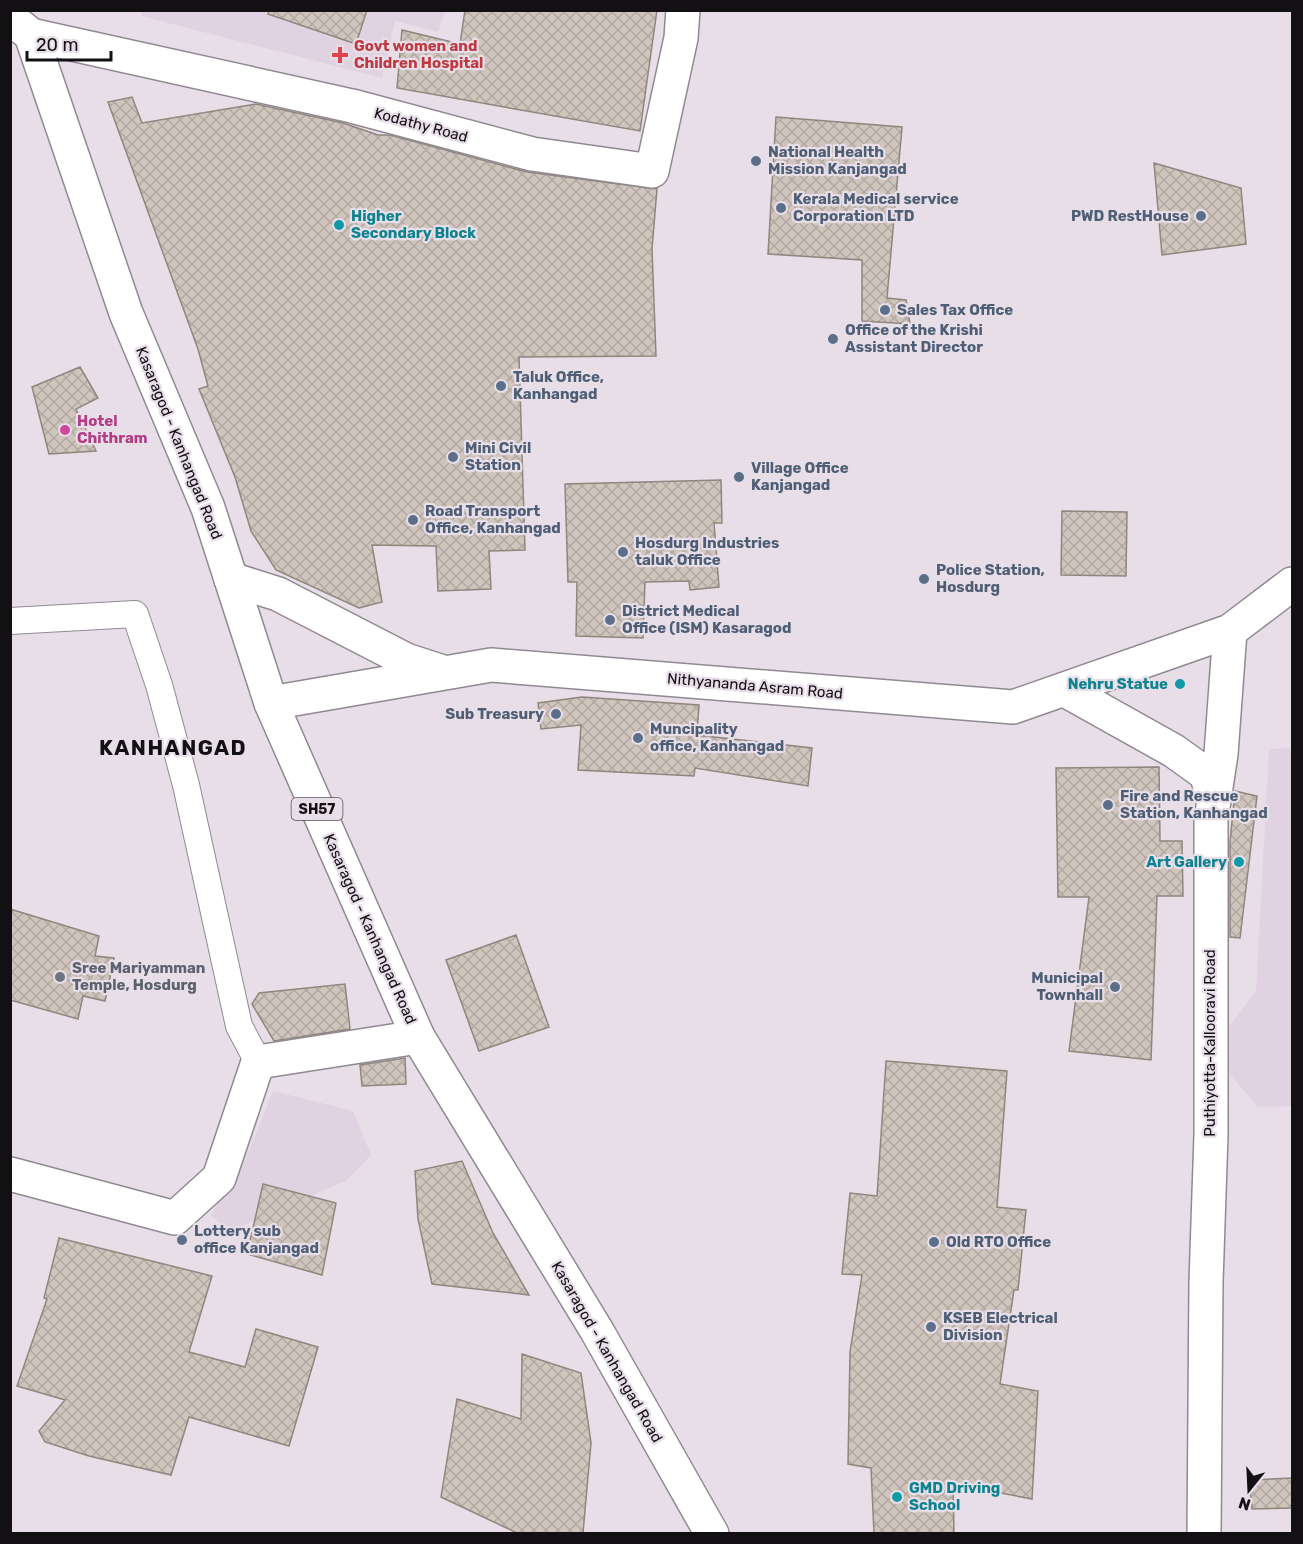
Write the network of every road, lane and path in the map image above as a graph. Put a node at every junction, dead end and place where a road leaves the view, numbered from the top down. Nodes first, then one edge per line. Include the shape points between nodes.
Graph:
1 (683, 10) edge
2 (21, 26) edge
3 (231, 579) junction
4 (1293, 585) edge
5 (10, 621) edge
6 (1230, 631) junction
7 (445, 673) junction
8 (1065, 690) junction
9 (271, 704) junction
10 (1214, 799) junction
11 (418, 1037) junction
12 (258, 1062) junction
13 (10, 1174) edge
14 (712, 1533) edge
15 (1204, 1533) edge

1 - 2 main road, Kodathy Road via 681,38 652,171 532,154
2 - 3 main road, Kasaragod - Kanhangad Road / SH57 via 126,313 208,508
3 - 7 main road via 278,594 406,660
3 - 9 main road, Kasaragod - Kanhangad Road / SH57
4 - 6 main road
5 - 12 street via 135,614 186,785 238,1026
6 - 8 main road, Nithyananda Asram Road
6 - 10 main road, Puthiyotta-Kallooravi Road
7 - 8 main road, Nithyananda Asram Road via 491,665 1014,707
7 - 9 main road, Nithyananda Asram Road
8 - 10 main road via 1206,774
9 - 11 main road, Kasaragod - Kanhangad Road / SH57
10 - 15 main road, Puthiyotta-Kallooravi Road
11 - 12 main road
11 - 14 main road, Kasaragod - Kanhangad Road / SH57 via 597,1330
12 - 13 main road via 219,1178 175,1218

